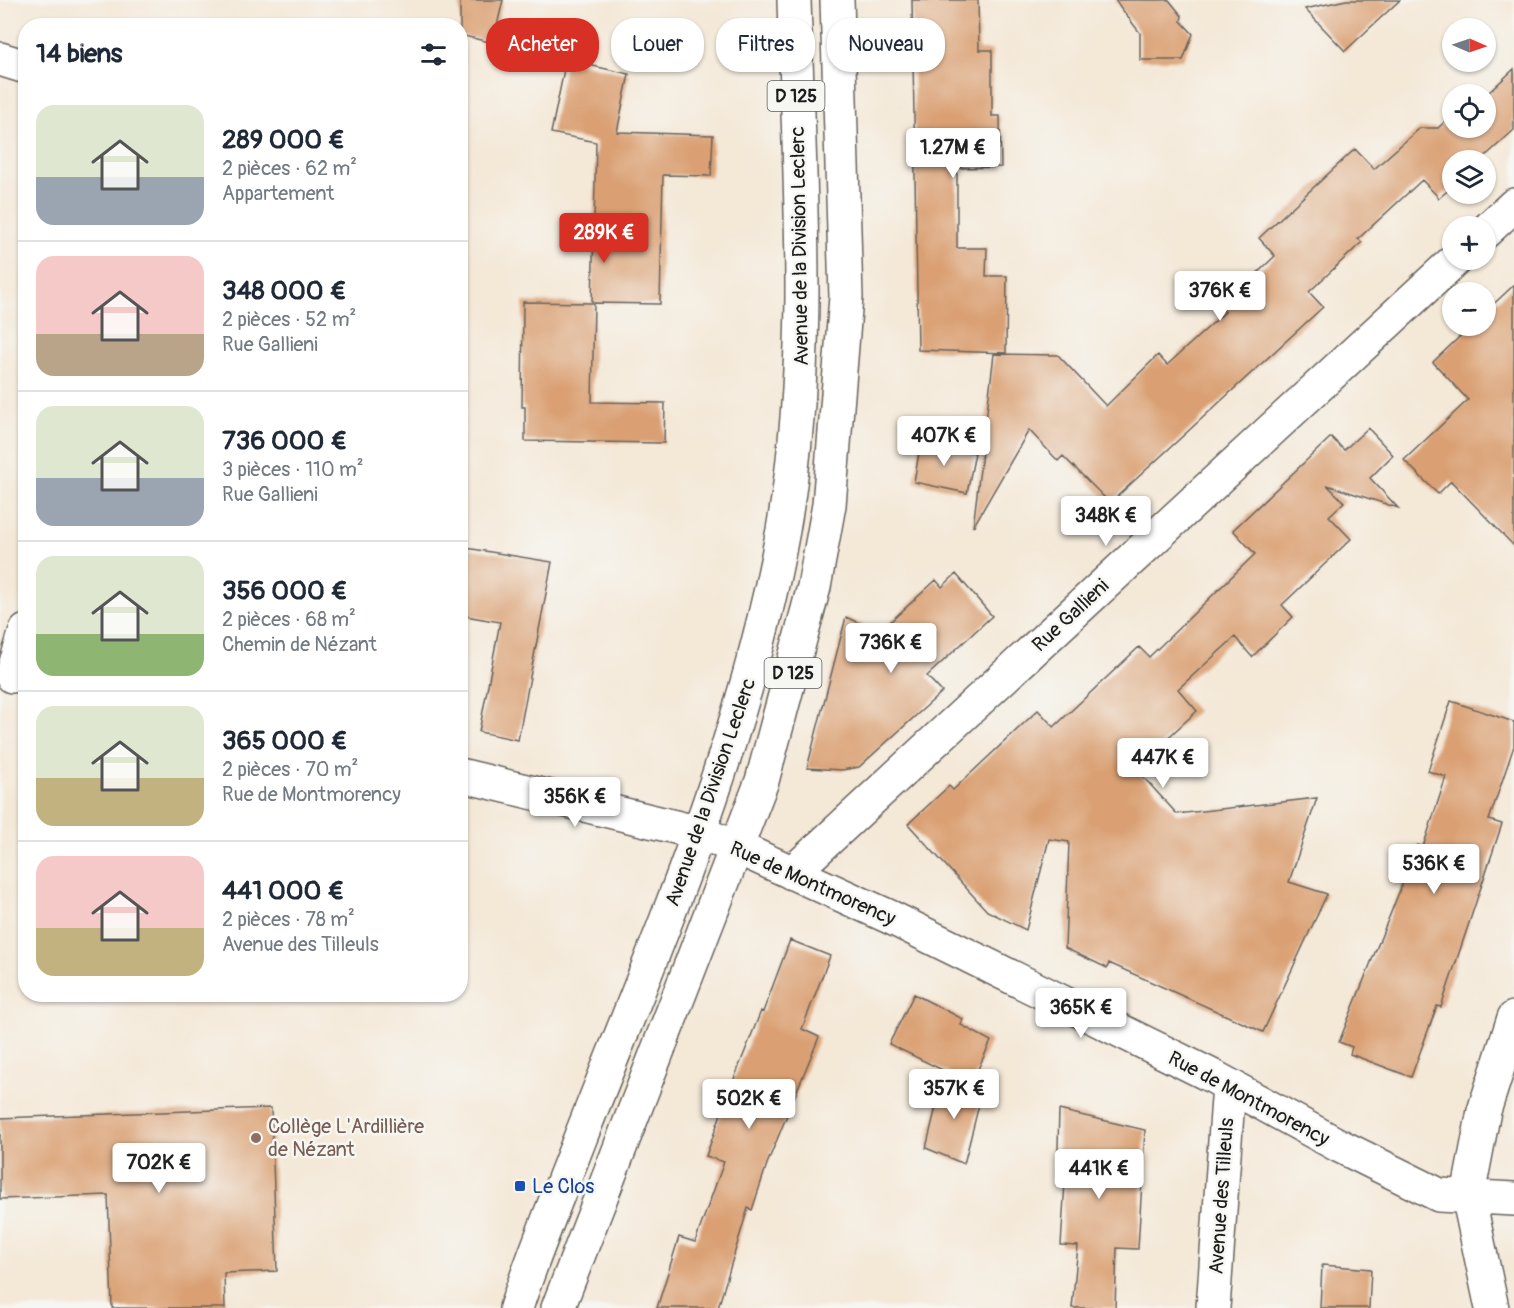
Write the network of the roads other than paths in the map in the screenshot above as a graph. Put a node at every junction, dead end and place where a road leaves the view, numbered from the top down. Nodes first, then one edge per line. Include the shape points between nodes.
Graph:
1 (794, 0) edge
2 (837, 0) edge
3 (0, 58) edge
4 (18, 64) edge
5 (1514, 205) edge
6 (1496, 222) edge
7 (1444, 270) edge
8 (18, 659) edge
9 (13, 676) edge
10 (468, 778) edge
11 (700, 833) junction
12 (736, 847) junction
13 (792, 873) junction
14 (1514, 1018) edge
15 (1229, 1085) junction
16 (1468, 1195) junction
17 (1514, 1199) edge
18 (516, 1308) edge
19 (558, 1308) edge
20 (1213, 1308) edge
21 (1492, 1308) edge

1 - 11 street, Avenue de la Division Leclerc / D 125 via 804,312 794,447 783,529 760,636
2 - 12 street, Avenue de la Division Leclerc / D 125 via 846,297 829,505 814,587 786,699 762,781
3 - 4 street
5 - 6 street
7 - 13 street, Rue Gallieni
8 - 9 street
10 - 11 street, Rue de Montmorency
11 - 12 street, Rue de Montmorency
11 - 18 street, Avenue de la Division Leclerc / D 125
12 - 13 street, Rue de Montmorency
12 - 19 street, Avenue de la Division Leclerc / D 125
13 - 15 street, Rue de Montmorency via 892,918
14 - 16 street via 1484,1111
15 - 16 street, Rue de Montmorency via 1439,1195
15 - 20 street, Avenue des Tilleuls
16 - 17 street, Rue de Montmorency
16 - 21 street

